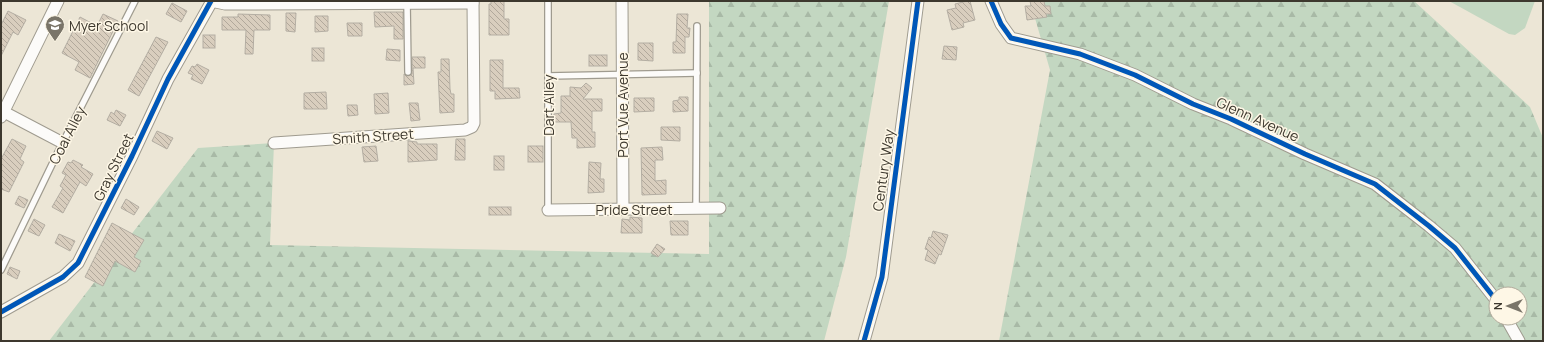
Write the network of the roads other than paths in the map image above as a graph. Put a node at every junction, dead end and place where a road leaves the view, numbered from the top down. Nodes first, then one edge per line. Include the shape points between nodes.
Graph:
1 (58, 1) edge
2 (135, 1) edge
3 (211, 1) edge
4 (548, 1) edge
5 (622, 1) edge
6 (918, 1) edge
7 (991, 1) edge
8 (407, 2) edge
9 (473, 2) edge
10 (697, 26) dead end
11 (408, 72) dead end
12 (697, 73) junction
13 (622, 74) junction
14 (548, 76) junction
15 (2, 115) edge
16 (63, 142) junction
17 (274, 142) dead end
18 (720, 208) dead end
19 (696, 209) junction
20 (548, 210) joint
21 (623, 210) junction
22 (1, 270) edge
23 (1488, 290) edge
24 (1, 312) edge
25 (1511, 326) edge
26 (864, 341) edge
27 (1519, 341) edge

1 - 15 street
2 - 16 lane, Coal Alley
3 - 8 street, Gray Street via 225,4
3 - 24 street, Gray Street via 168,80 78,263 63,278
4 - 14 lane, Dart Alley
5 - 13 street, Port Vue Avenue
6 - 26 street, Century Way via 882,277
7 - 23 street, Glenn Avenue via 1001,24 1011,38 1080,54 1134,75 1375,184 1455,248
8 - 9 street, Gray Street
8 - 11 lane
9 - 17 street, Smith Street via 472,127 465,130
10 - 12 lane
12 - 13 lane
12 - 19 lane
13 - 14 lane
13 - 21 street, Port Vue Avenue
14 - 20 lane, Dart Alley
15 - 16 street
16 - 22 lane, Coal Alley
18 - 19 street, Pride Street
19 - 21 street, Pride Street
20 - 21 street, Pride Street
25 - 27 street

